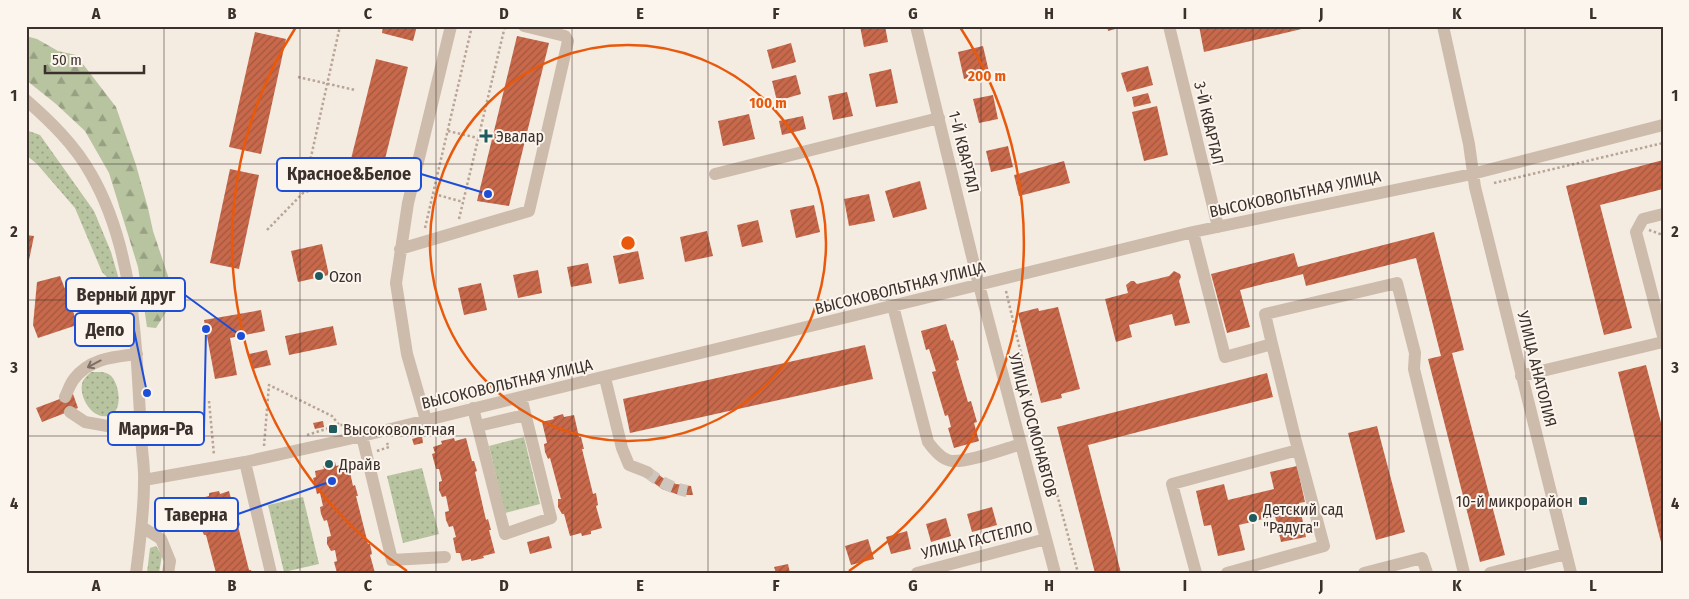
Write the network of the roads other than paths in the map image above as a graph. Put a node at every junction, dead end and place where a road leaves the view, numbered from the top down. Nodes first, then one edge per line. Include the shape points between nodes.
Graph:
1 (450, 26) edge
2 (524, 26) edge
3 (916, 26) edge
4 (1169, 26) edge
5 (1443, 26) edge
6 (26, 100) edge
7 (939, 118) junction
8 (1663, 125) edge
9 (715, 174) dead end
10 (1472, 174) junction
11 (1663, 214) edge
12 (1218, 227) junction
13 (1193, 232) junction
14 (400, 248) junction
15 (979, 285) junction
16 (893, 306) junction
17 (1663, 336) edge
18 (1663, 342) edge
19 (1272, 344) junction
20 (137, 354) junction
21 (1521, 376) junction
22 (605, 378) junction
23 (65, 397) dead end
24 (521, 397) junction
25 (473, 408) junction
26 (70, 412) dead end
27 (525, 415) junction
28 (426, 420) junction
29 (478, 426) junction
30 (140, 432) junction
31 (362, 436) junction
32 (1021, 444) junction
33 (1298, 450) junction
34 (246, 462) junction
35 (648, 472) tunnel mouth
36 (144, 480) junction
37 (142, 527) junction
38 (1046, 539) junction
39 (1566, 554) junction
40 (445, 557) dead end
41 (136, 573) edge
42 (168, 573) edge
43 (271, 573) edge
44 (917, 573) edge
45 (1055, 573) edge
46 (1196, 573) edge
47 (1227, 573) edge
48 (1364, 573) edge
49 (1427, 573) edge
50 (1464, 573) edge
51 (1490, 573) edge
52 (1571, 573) edge

1 - 14 street
2 - 14 street via 565,36 568,41 528,211
3 - 7 street, 1-Й КВАРТАЛ
4 - 12 street, 3-Й КВАРТАЛ
5 - 10 street, УЛИЦА АНАТОЛИЯ via 1469,144
6 - 20 street via 71,145 91,173 102,196 126,270
7 - 9 street
7 - 15 street, 1-Й КВАРТАЛ
8 - 10 street, ВЫСОКОВОЛЬТНАЯ УЛИЦА
10 - 12 street, ВЫСОКОВОЛЬТНАЯ УЛИЦА
10 - 21 street, УЛИЦА АНАТОЛИЯ
11 - 17 street via 1643,219 1636,232
12 - 13 street, ВЫСОКОВОЛЬТНАЯ УЛИЦА
13 - 15 street, ВЫСОКОВОЛЬТНАЯ УЛИЦА
13 - 19 street via 1225,357
14 - 28 street via 396,283 407,354
15 - 16 street, ВЫСОКОВОЛЬТНАЯ УЛИЦА
15 - 32 street, УЛИЦА КОСМОНАВТОВ
16 - 22 street, ВЫСОКОВОЛЬТНАЯ УЛИЦА
16 - 32 street via 928,442 937,453 951,461
18 - 21 street
19 - 33 street
19 - 50 street via 1265,314 1396,283 1415,353 1414,369
20 -> 23 street via 104,358 87,367 74,379
20 - 30 street
21 - 39 street, УЛИЦА АНАТОЛИЯ
22 - 24 street, ВЫСОКОВОЛЬТНАЯ УЛИЦА
22 - 35 street via 629,465
24 - 25 street, ВЫСОКОВОЛЬТНАЯ УЛИЦА
24 - 27 street
25 - 28 street, ВЫСОКОВОЛЬТНАЯ УЛИЦА
25 - 29 street
26 - 30 street via 85,422
27 - 29 street
27 - 29 street via 550,518 505,534
28 - 31 street, ВЫСОКОВОЛЬТНАЯ УЛИЦА
30 - 36 street
31 - 34 street, ВЫСОКОВОЛЬТНАЯ УЛИЦА
31 - 40 street via 392,560
32 - 38 street, УЛИЦА КОСМОНАВТОВ
33 - 46 street via 1172,484
33 - 47 street via 1324,546
34 - 36 street, ВЫСОКОВОЛЬТНАЯ УЛИЦА
34 - 43 street
36 - 37 street
37 - 41 street
37 - 42 street via 161,539 170,561
38 - 44 street, УЛИЦА ГАСТЕЛЛО
38 - 45 street, УЛИЦА КОСМОНАВТОВ
39 - 51 street
39 - 52 street, УЛИЦА АНАТОЛИЯ
48 - 49 street via 1422,558

